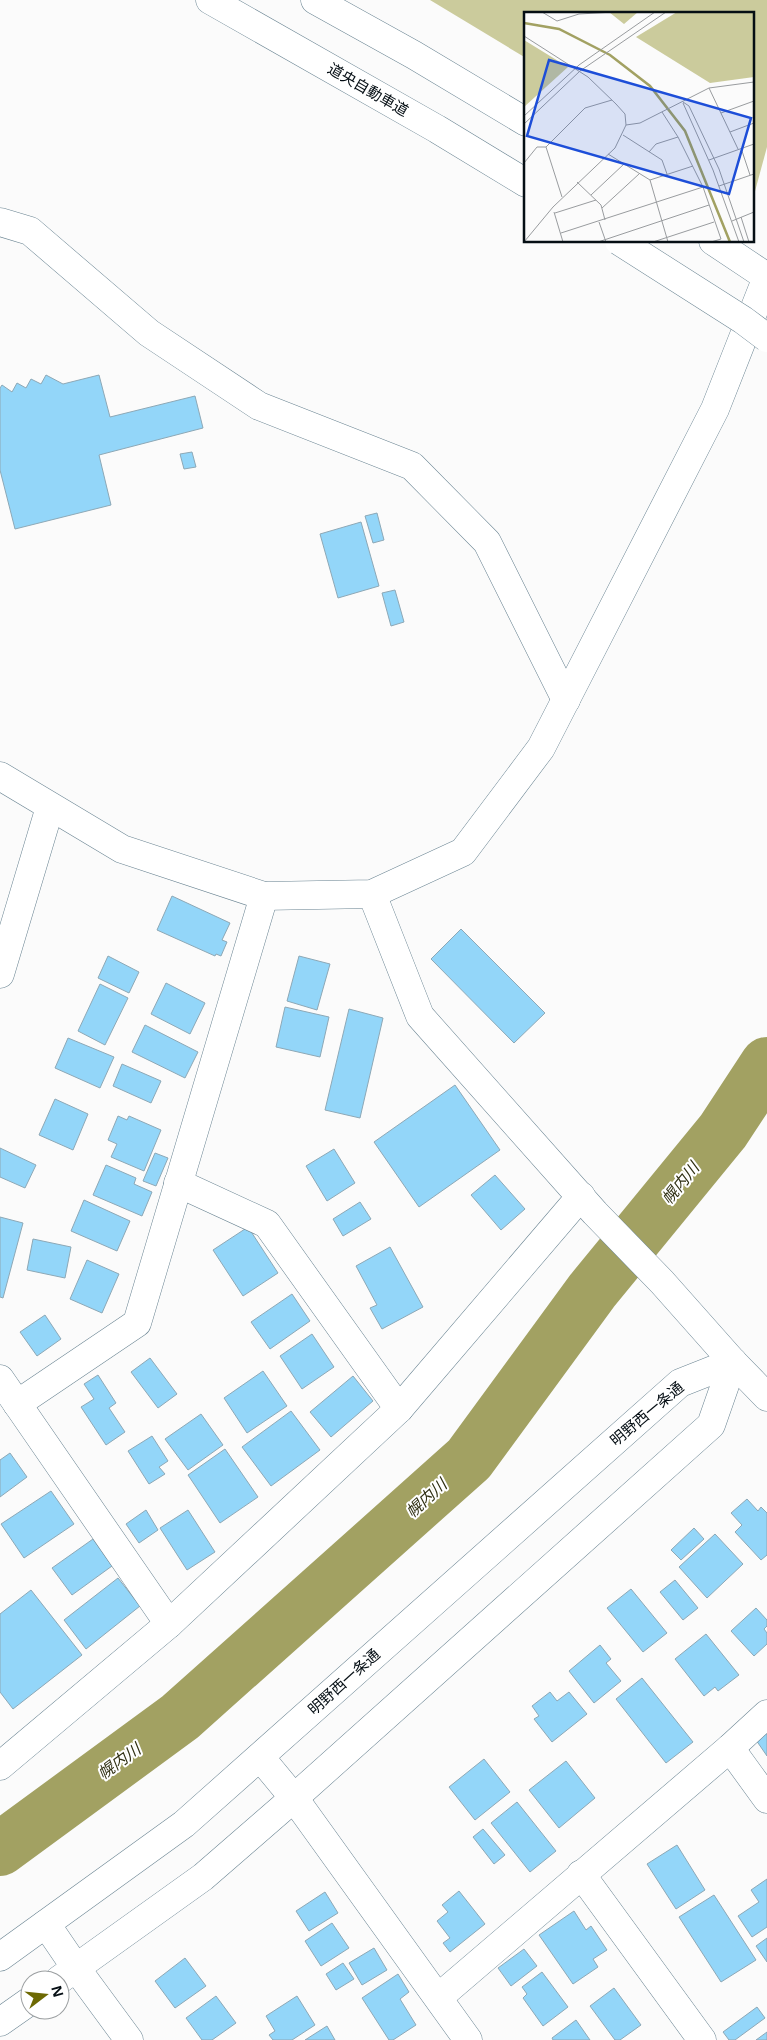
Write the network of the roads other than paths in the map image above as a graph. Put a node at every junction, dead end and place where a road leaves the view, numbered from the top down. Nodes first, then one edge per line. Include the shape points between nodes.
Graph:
1 (210, 0) edge
2 (315, 0) edge
3 (524, 121) edge
4 (524, 182) edge
5 (0, 222) edge
6 (621, 242) edge
7 (714, 242) edge
8 (767, 277) edge
9 (767, 338) edge
10 (566, 700) junction
11 (0, 776) edge
12 (50, 807) junction
13 (372, 894) junction
14 (264, 896) junction
15 (0, 974) edge
16 (178, 1183) junction
17 (581, 1196) junction
18 (733, 1362) junction
19 (0, 1379) edge
20 (767, 1396) edge
21 (17, 1404) junction
22 (399, 1409) junction
23 (169, 1624) junction
24 (767, 1714) edge
25 (730, 1748) junction
26 (260, 1756) junction
27 (0, 1766) edge
28 (294, 1798) junction
29 (767, 1799) edge
30 (581, 1874) junction
31 (46, 1924) junction
32 (0, 1957) edge
33 (66, 1970) edge
34 (70, 1973) edge
35 (70, 1976) edge
36 (439, 1997) junction
37 (20, 2008) edge
38 (0, 2022) edge
39 (457, 2036) edge
40 (129, 2040) edge
41 (702, 2040) edge

1 - 4 main road, 道央自動車道
2 - 3 main road
5 - 10 main road via 30,231 149,333 259,406 412,466 487,542
6 - 9 main road, bridge
7 - 8 main road
8 - 10 main road via 714,409
10 - 13 main road via 541,748 463,852
11 - 12 main road
12 - 14 main road via 122,849
12 - 15 main road
13 - 14 main road
13 - 17 main road via 420,1016
14 - 16 main road
16 - 21 main road via 137,1322
16 - 22 main road via 267,1224
17 - 18 main road
17 - 22 main road
18 - 20 main road
18 - 26 main road, 明野西一条通 via 680,1383
18 - 28 main road via 711,1425
19 - 21 main road
21 - 23 main road
22 - 23 main road
23 - 27 main road
24 - 25 main road
25 - 29 main road
25 - 30 main road
26 - 28 main road
26 - 31 main road, 明野西一条通 via 184,1824
28 - 34 main road via 203,1877
28 - 36 main road
30 - 36 main road
30 - 41 main road
31 - 32 main road, 明野西一条通
31 - 33 main road
35 - 40 main road
36 - 39 main road
37 - 38 main road

